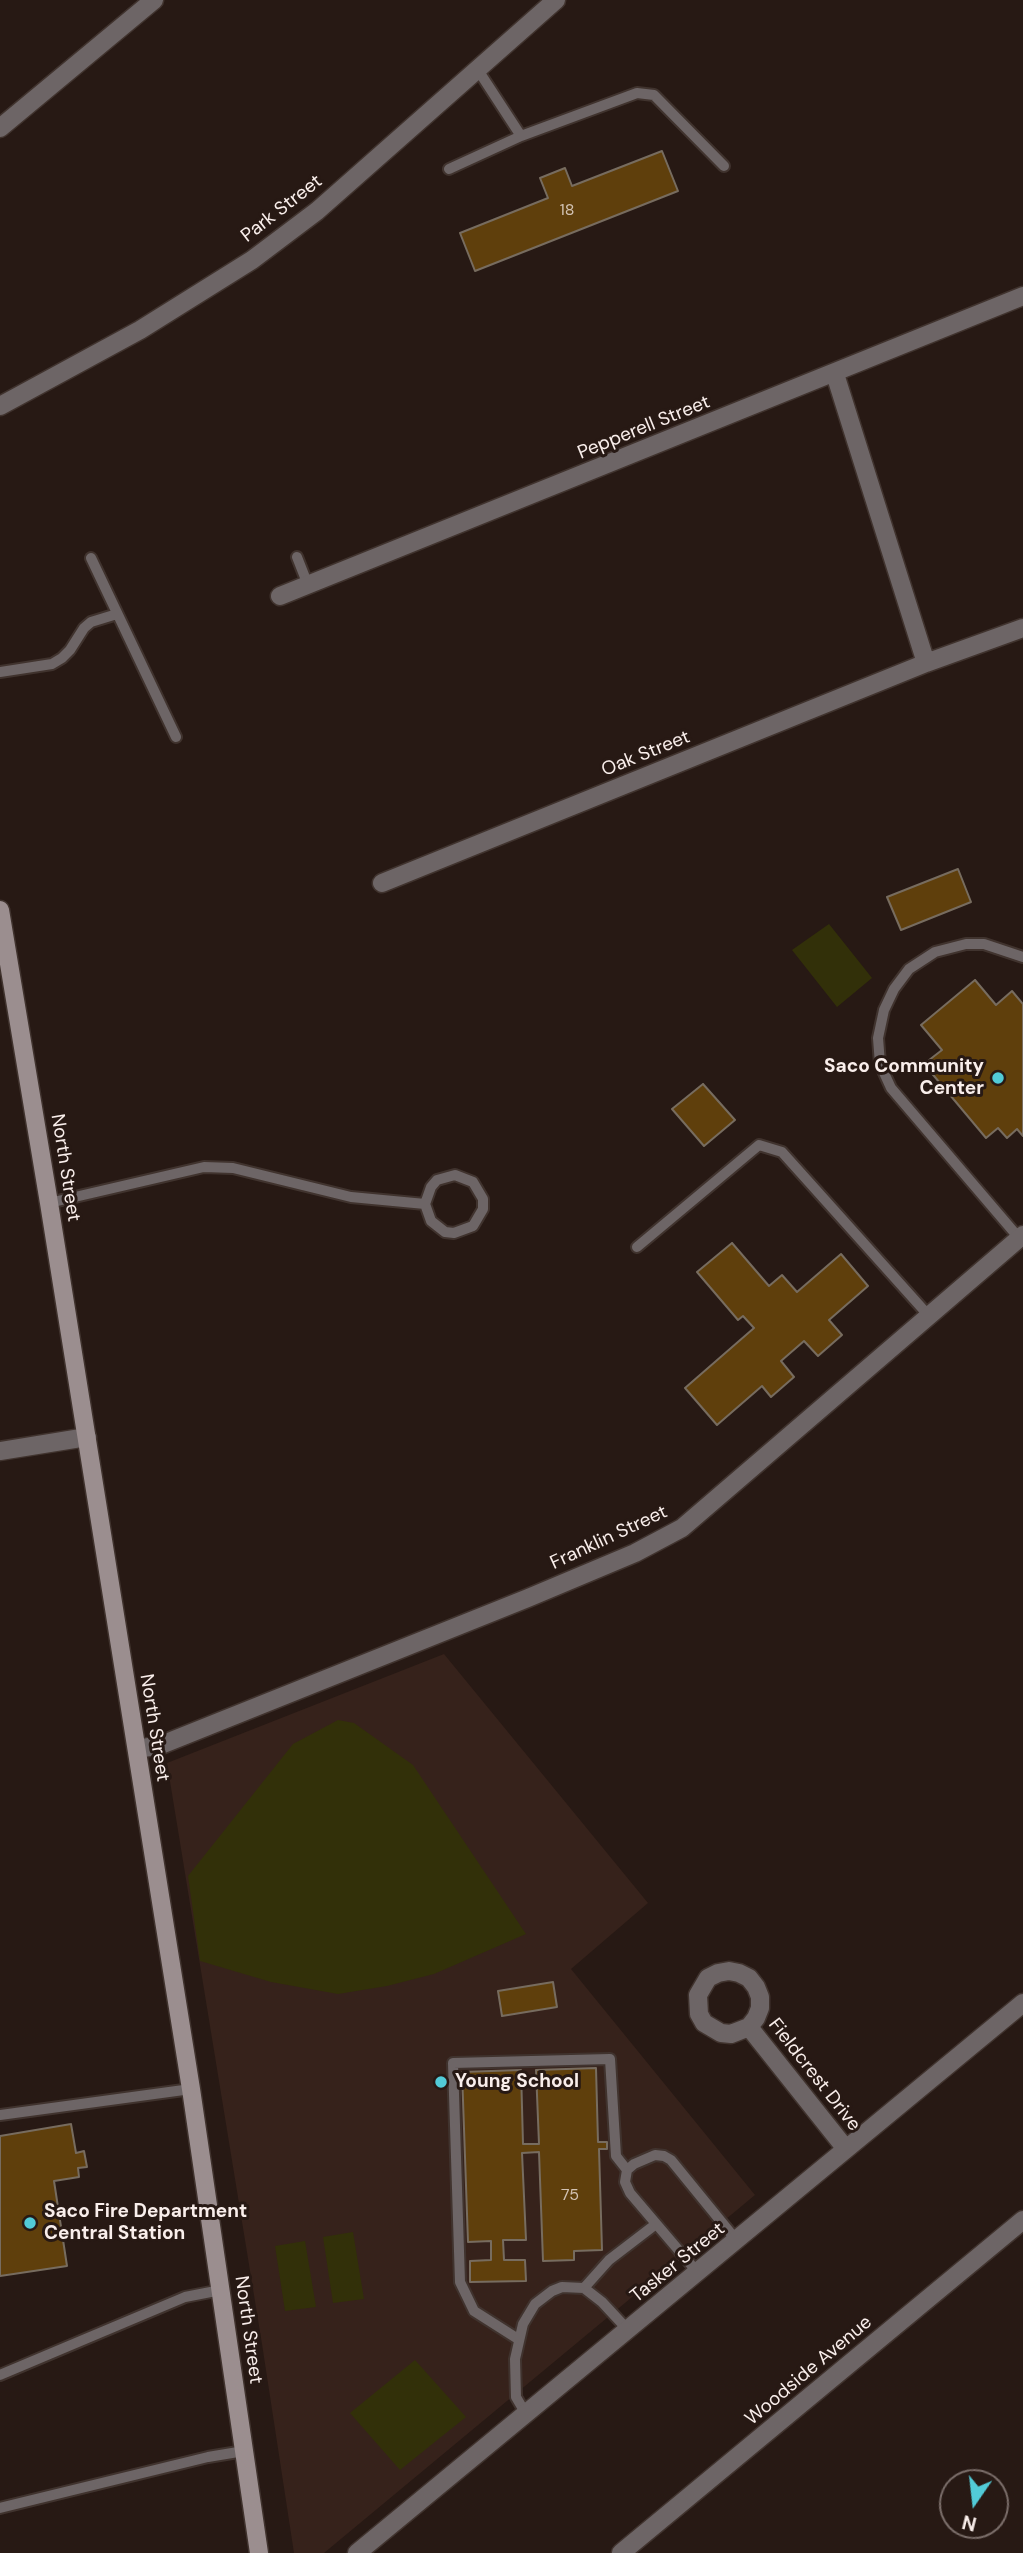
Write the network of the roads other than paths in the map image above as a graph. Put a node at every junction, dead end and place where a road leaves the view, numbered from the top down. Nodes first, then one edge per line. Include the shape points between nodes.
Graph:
1 (154, 0) edge
2 (556, 0) edge
3 (478, 70) junction
4 (0, 128) edge
5 (522, 136) junction
6 (724, 166) dead end
7 (449, 169) dead end
8 (1023, 296) edge
9 (835, 374) junction
10 (0, 405) edge
11 (90, 558) dead end
12 (297, 558) dead end
13 (308, 585) junction
14 (280, 596) dead end
15 (117, 614) junction
16 (1023, 628) edge
17 (926, 663) junction
18 (0, 672) edge
19 (176, 737) dead end
20 (382, 883) dead end
21 (0, 910) edge
22 (1023, 957) edge
23 (50, 1203) junction
24 (425, 1204) junction
25 (1021, 1237) edge
26 (637, 1247) dead end
27 (929, 1317) junction
28 (87, 1437) junction
29 (0, 1451) edge
30 (137, 1749) junction
31 (1023, 2003) edge
32 (749, 2027) dead end
33 (191, 2089) junction
34 (0, 2115) edge
35 (846, 2149) junction
36 (627, 2170) junction
37 (1023, 2220) edge
38 (656, 2224) junction
39 (737, 2241) junction
40 (698, 2273) junction
41 (584, 2288) junction
42 (221, 2290) junction
43 (628, 2330) junction
44 (518, 2339) junction
45 (0, 2375) edge
46 (526, 2414) junction
47 (244, 2451) junction
48 (0, 2508) edge
49 (259, 2553) edge
50 (357, 2553) edge
51 (621, 2553) edge

1 - 4 street
2 - 3 street, Park Street
3 - 5 lane
3 - 10 street, Park Street via 317,211 252,260 140,330
5 - 6 lane via 637,93 654,95
5 - 7 lane
8 - 9 street, Pepperell Street
9 - 13 street, Pepperell Street
9 - 17 street
11 - 15 lane
12 - 13 lane
13 - 14 street, Pepperell Street
15 - 18 lane via 91,622 62,659 52,664
15 - 19 lane
16 - 17 street, Oak Street
17 - 20 street, Oak Street
21 - 23 main road, North Street
22 - 25 lane via 984,944 934,952 909,969 894,989 878,1038 880,1064 891,1088
23 - 24 lane via 204,1167 245,1170 351,1197
23 - 28 main road, North Street
24 - 24 lane via 431,1187 455,1175 473,1182 483,1199 473,1226 454,1233 437,1227
25 - 27 street, Franklin Street
26 - 27 lane via 758,1145 782,1152
27 - 30 street, Franklin Street via 708,1507 662,1539 550,1589 162,1745
28 - 29 street
28 - 30 main road, North Street
30 - 33 main road, North Street
31 - 35 street, Tasker Street
32 - 35 street, Fieldcrest Drive
33 - 34 lane
33 - 42 main road, North Street
35 - 39 street, Tasker Street
36 - 38 lane via 625,2182 630,2193
36 - 39 lane via 654,2155 671,2160
36 - 44 lane via 617,2156 610,2059 453,2063 460,2282 474,2311
37 - 51 street, Woodside Avenue
38 - 40 lane
38 - 41 lane via 609,2260
39 - 40 street, Tasker Street
40 - 43 street, Tasker Street
41 - 43 lane
41 - 44 lane via 562,2287 544,2296 528,2313
42 - 45 lane via 185,2297
42 - 47 main road, North Street
43 - 46 street, Tasker Street
44 - 46 lane via 515,2392
46 - 50 street, Tasker Street
47 - 48 lane
47 - 49 main road, North Street

